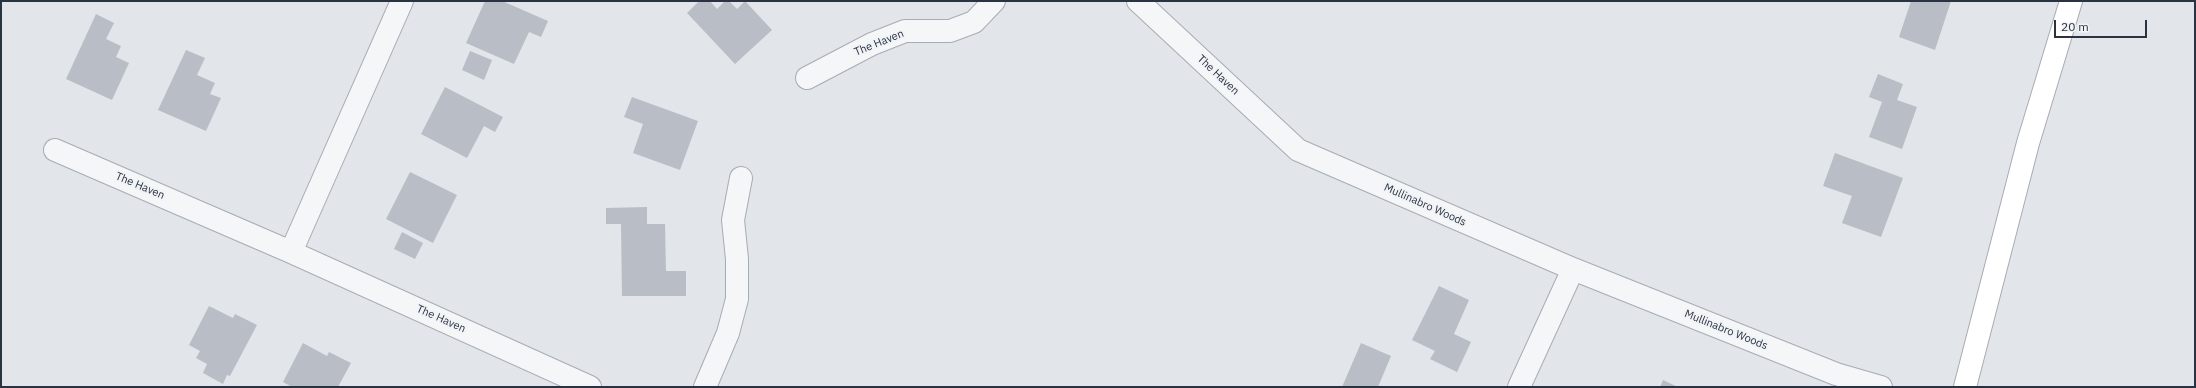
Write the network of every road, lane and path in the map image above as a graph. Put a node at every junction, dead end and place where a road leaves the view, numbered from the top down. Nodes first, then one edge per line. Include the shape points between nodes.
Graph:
1 (402, 1) edge
2 (994, 1) edge
3 (1138, 1) edge
4 (2071, 1) edge
5 (807, 78) dead end
6 (55, 150) dead end
7 (1298, 150) joint
8 (741, 178) dead end
9 (291, 252) junction
10 (1573, 270) junction
11 (590, 387) edge
12 (705, 387) edge
13 (1519, 387) edge
14 (1881, 387) edge
15 (1965, 387) edge

1 - 9 street
2 - 5 street, The Haven via 974,22 950,31 905,31 872,44
3 - 7 street, The Haven
4 - 15 street via 2028,143
6 - 9 street, The Haven
7 - 10 street, Mullinabro Woods
8 - 12 street via 733,220 737,259 737,300 728,333
9 - 11 street, The Haven
10 - 13 street
10 - 14 street, Mullinabro Woods via 1836,374

